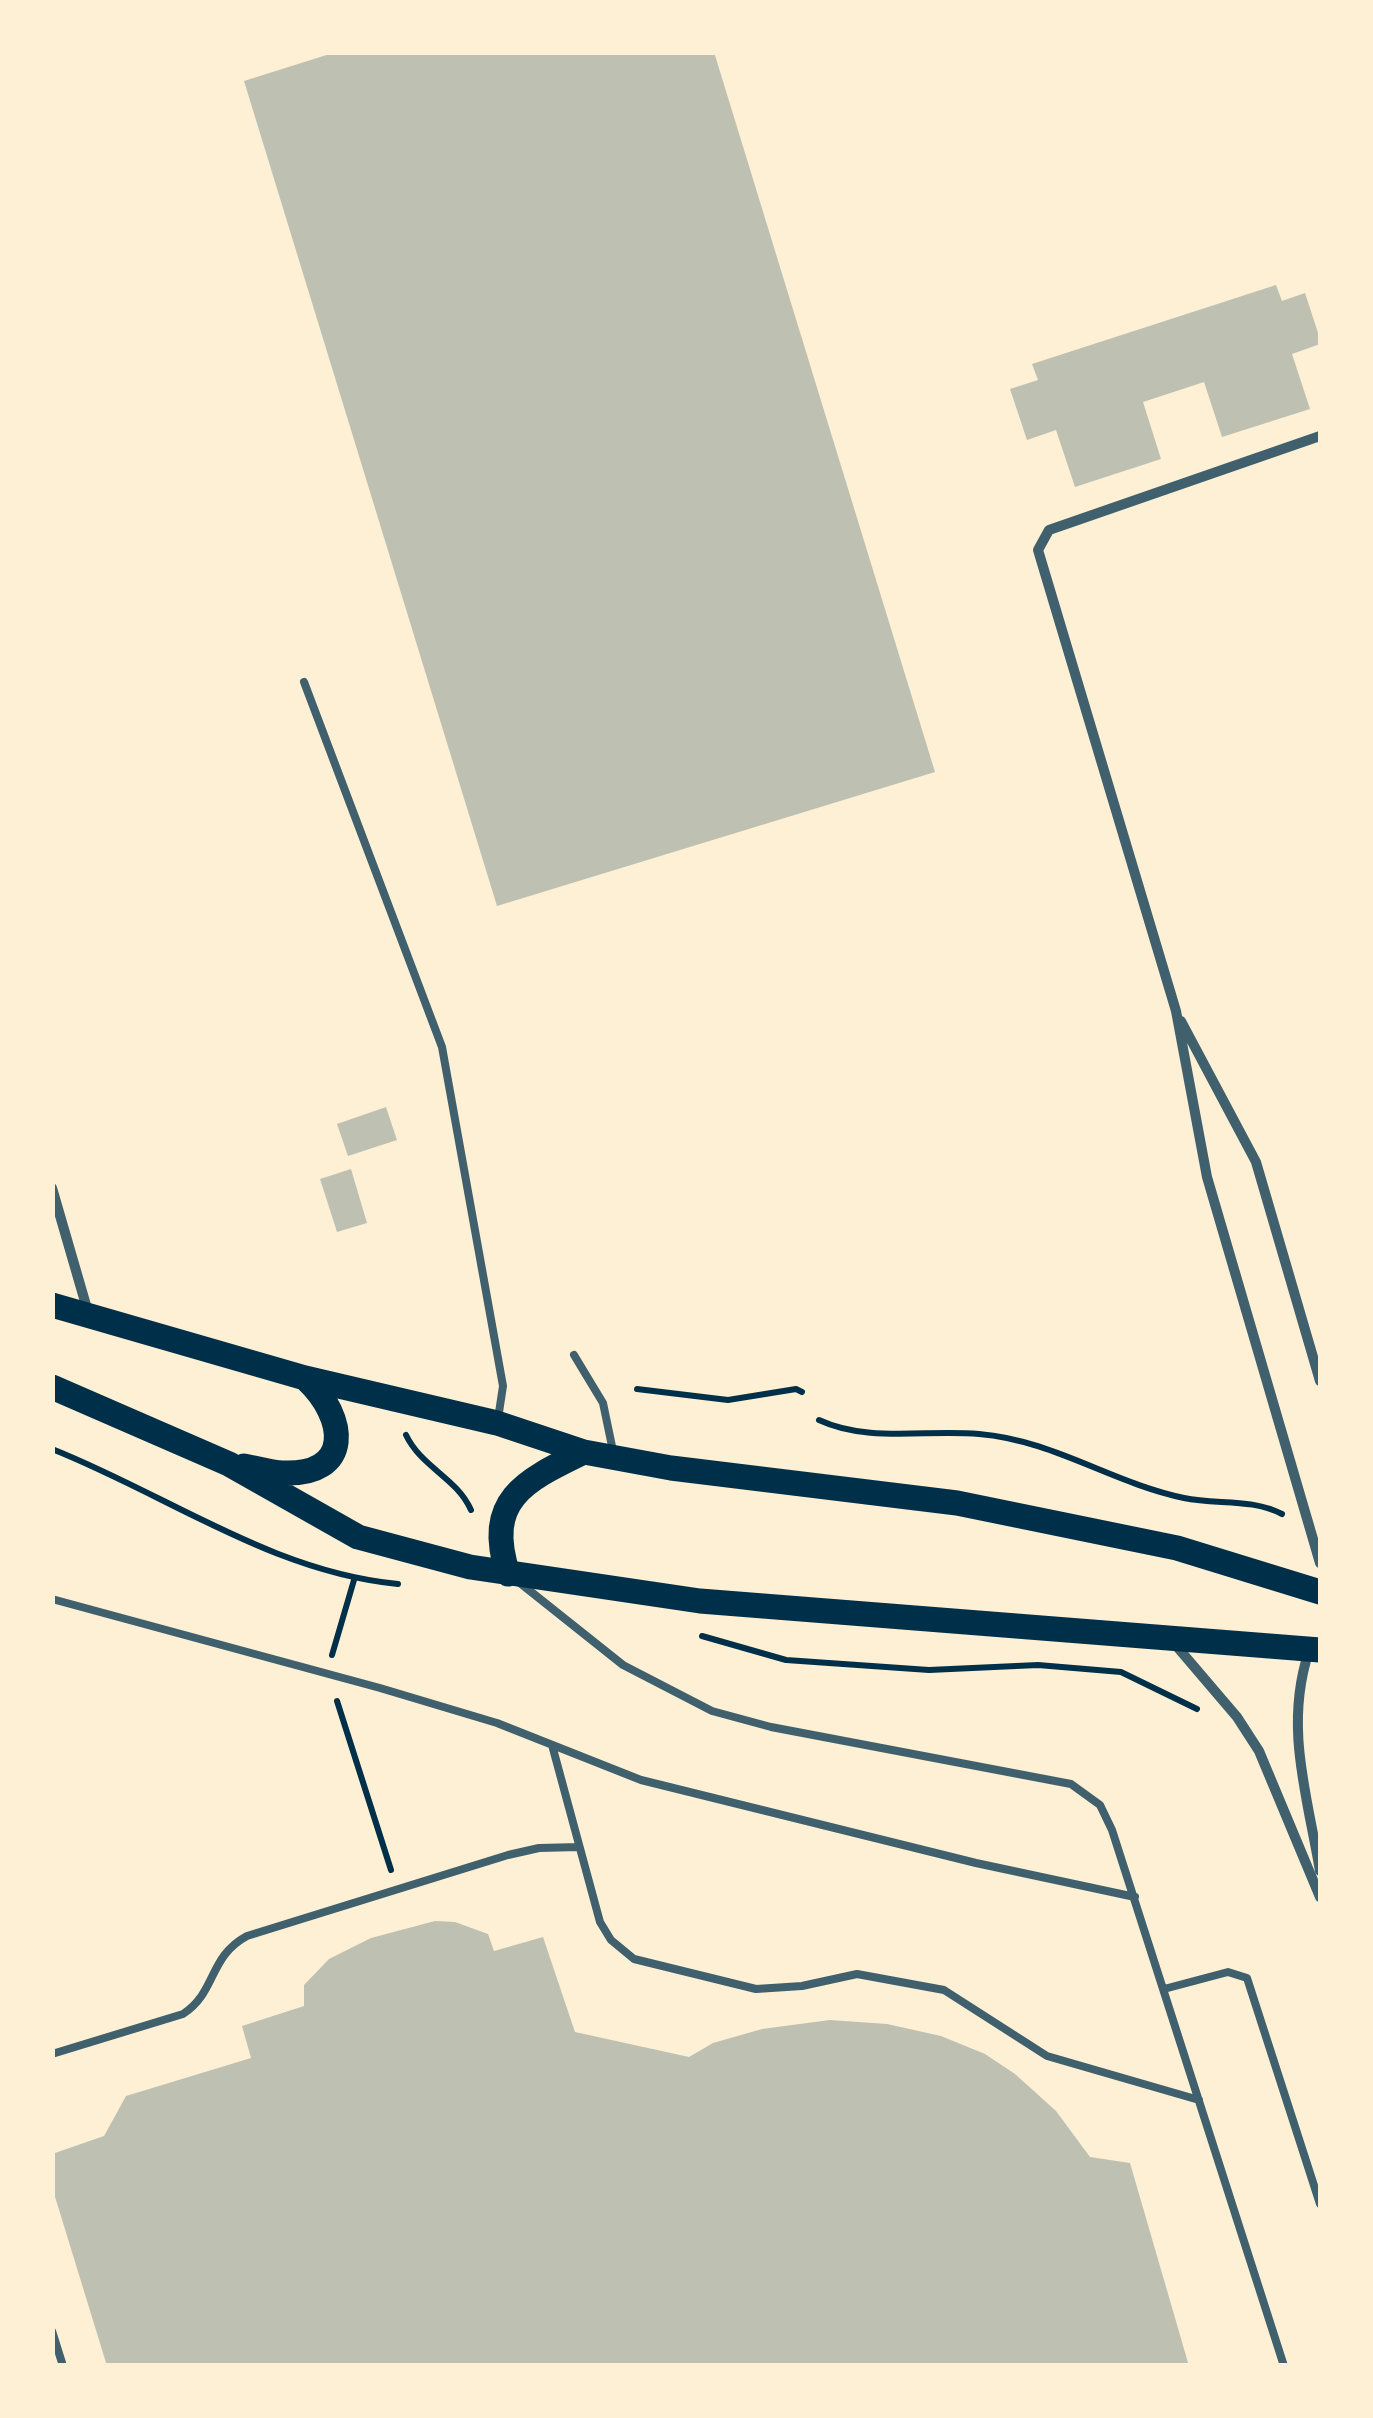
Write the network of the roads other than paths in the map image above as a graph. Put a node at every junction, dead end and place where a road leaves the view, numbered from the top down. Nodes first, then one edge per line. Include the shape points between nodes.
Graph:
1 (1320, 436) edge
2 (304, 682) dead end
3 (1176, 1011) junction
4 (52, 1188) edge
5 (52, 1305) edge
6 (89, 1313) junction
7 (574, 1355) dead end
8 (305, 1378) junction
9 (1320, 1381) edge
10 (52, 1386) edge
11 (498, 1423) junction
12 (584, 1452) junction
13 (614, 1458) junction
14 (229, 1464) junction
15 (1320, 1563) edge
16 (508, 1574) junction
17 (1320, 1592) edge
18 (52, 1599) edge
19 (1172, 1641) junction
20 (1315, 1649) edge
21 (552, 1746) junction
22 (579, 1847) junction
23 (1320, 1870) edge
24 (1134, 1896) junction
25 (1320, 1897) edge
26 (1164, 1989) junction
27 (52, 2054) edge
28 (1199, 2100) junction
29 (1320, 2204) edge
30 (52, 2331) edge
31 (63, 2366) edge
32 (1284, 2366) edge

1 - 3 street via 1049,530 1038,550
2 - 11 lane via 442,1047 503,1386
3 - 9 street via 1256,1162
3 - 15 street via 1207,1177
4 - 6 street
5 - 6 main road
6 - 8 main road
7 - 13 lane via 603,1402
8 - 11 main road
8 - 14 main road via 338,1422 328,1460 284,1473
10 - 14 main road
11 - 12 main road
12 - 13 main road
12 - 16 main road via 547,1470 507,1505 499,1528
13 - 17 main road via 957,1503 1176,1548
14 - 16 main road via 358,1537
16 - 19 main road via 700,1602
16 - 24 lane via 622,1665 712,1711 991,1766 1087,1792 1112,1830
18 - 21 lane via 328,1672
19 - 20 main road
19 - 25 street via 1226,1703 1268,1769
20 - 23 street via 1297,1687 1294,1716
21 - 22 lane
21 - 24 lane via 641,1780 976,1864
22 - 27 lane via 539,1848 247,1936 228,1946 199,2003 182,2014
22 - 28 lane via 600,1922 634,1959 756,1989 858,1974 944,1990 1047,2056
24 - 26 lane
26 - 28 lane
26 - 29 lane via 1228,1972 1247,1978
28 - 32 lane
30 - 31 lane

